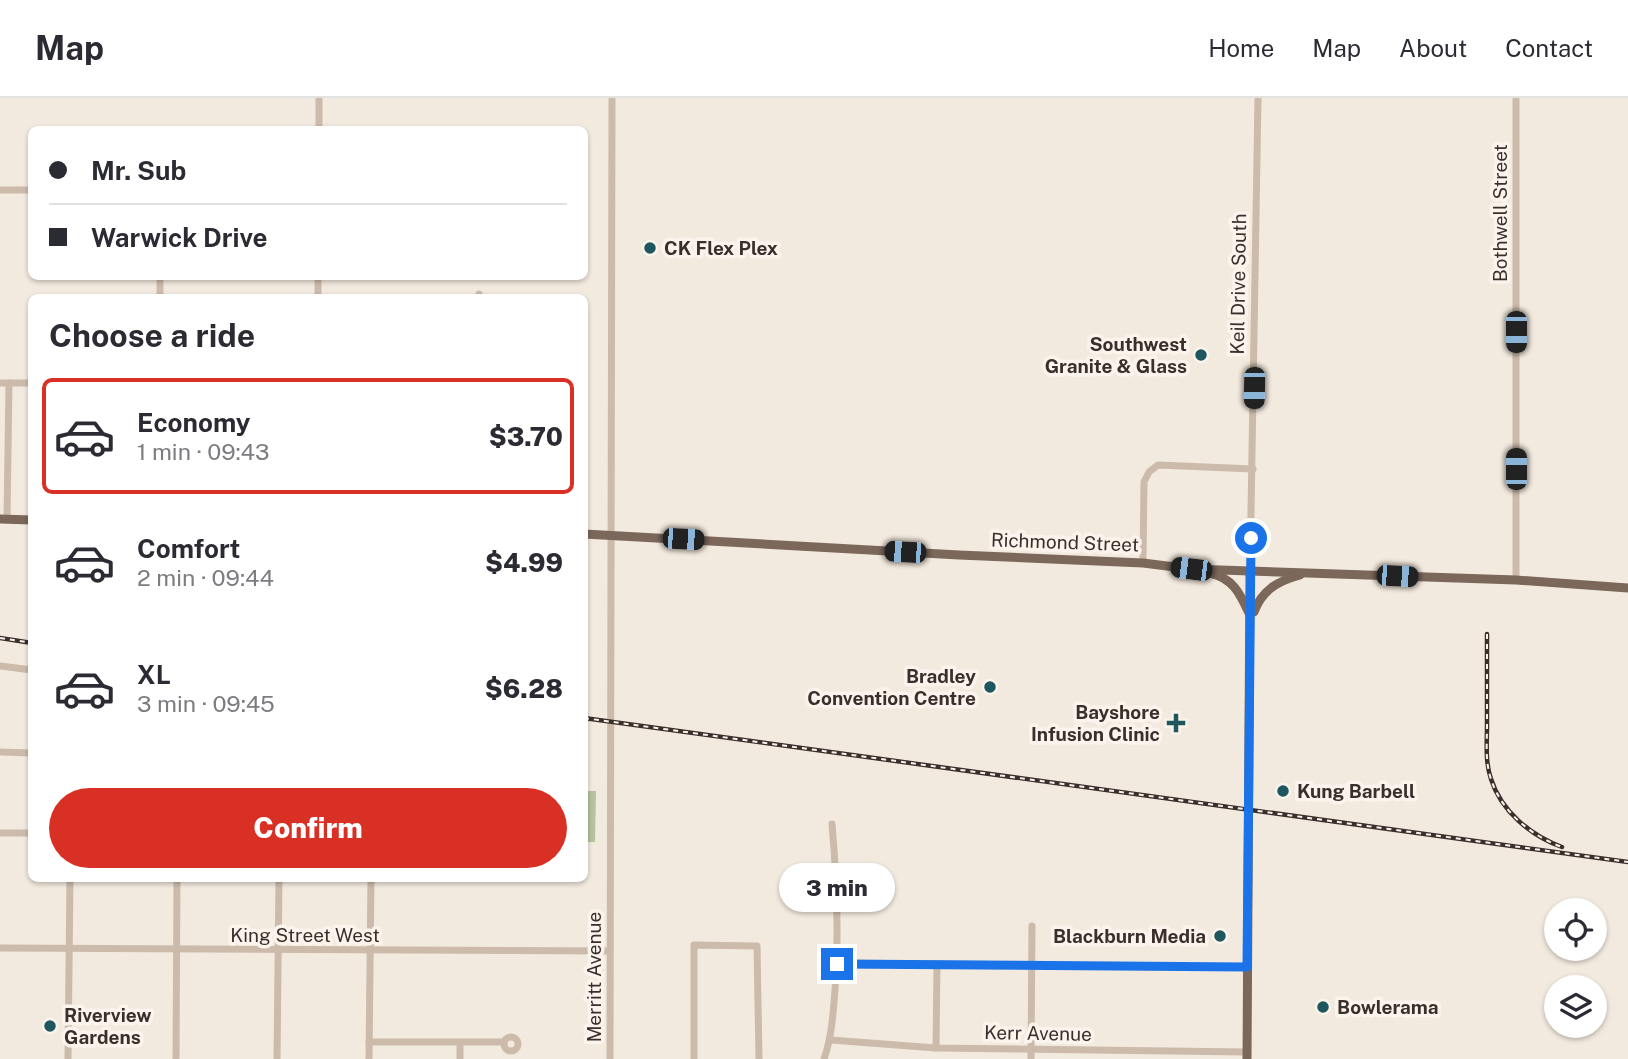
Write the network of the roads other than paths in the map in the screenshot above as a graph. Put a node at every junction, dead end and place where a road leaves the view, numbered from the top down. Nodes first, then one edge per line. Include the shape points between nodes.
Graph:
1 (319, 98) edge
2 (612, 98) edge
3 (1258, 98) edge
4 (1516, 98) edge
5 (318, 126) edge
6 (0, 190) edge
7 (28, 190) edge
8 (0, 383) edge
9 (9, 383) junction
10 (28, 383) edge
11 (1253, 469) junction
12 (3, 519) edge
13 (28, 520) edge
14 (588, 534) edge
15 (612, 535) junction
16 (1143, 563) junction
17 (1191, 569) junction
18 (1250, 571) junction
19 (1312, 572) junction
20 (1516, 580) junction
21 (1628, 588) edge
22 (1251, 618) junction
23 (0, 666) edge
24 (28, 670) edge
25 (0, 752) edge
26 (28, 753) edge
27 (832, 824) dead end
28 (0, 833) edge
29 (28, 833) edge
30 (70, 882) edge
31 (177, 882) edge
32 (278, 882) edge
33 (371, 882) edge
34 (891, 887) dead end
35 (838, 889) junction
36 (1032, 926) dead end
37 (0, 948) edge
38 (68, 950) junction
39 (176, 950) junction
40 (278, 950) junction
41 (370, 951) junction
42 (610, 951) junction
43 (837, 964) junction
44 (937, 964) junction
45 (1031, 965) junction
46 (1247, 967) junction
47 (831, 1040) junction
48 (369, 1042) junction
49 (504, 1042) dead end
50 (460, 1043) junction
51 (936, 1048) junction
52 (1031, 1049) junction
53 (1246, 1055) edge
54 (68, 1059) edge
55 (176, 1059) edge
56 (277, 1059) edge
57 (369, 1059) edge
58 (460, 1059) edge
59 (610, 1059) edge
60 (694, 1059) edge
61 (759, 1059) edge
62 (824, 1059) edge
63 (1031, 1059) edge

1 - 5 street
2 - 15 street, Merritt Avenue
3 - 11 street, Keil Drive South
4 - 20 street, Bothwell Street
6 - 7 street
8 - 9 street
9 - 10 street
9 - 12 street
11 - 16 street via 1158,465 1149,472 1144,482
11 - 18 street, Keil Drive South
12 - 13 main road
14 - 15 main road, Richmond Street
15 - 16 main road, Richmond Street
15 - 42 street, Merritt Avenue
16 - 17 main road, Richmond Street
17 - 18 main road, Richmond Street
17 - 22 main road via 1220,575 1234,585
18 - 19 main road, Richmond Street
18 - 22 main road, Keil Drive South
19 - 20 main road, Richmond Street
19 - 22 main road via 1272,586
20 - 21 main road, Richmond Street
22 - 46 main road, Keil Drive South
23 - 24 street
25 - 26 street
27 - 35 street
28 - 29 street
30 - 38 street
31 - 39 street
32 - 40 street
33 - 41 street
34 - 35 street
35 - 43 street
36 - 45 street
37 - 38 street, King Street West
38 - 39 street, King Street West
38 - 54 street
39 - 40 street, King Street West
39 - 55 street
40 - 41 street, King Street West
40 - 56 street
41 - 42 street, King Street West
41 - 48 street
42 - 59 street, Merritt Avenue
43 - 44 street
43 - 47 street
44 - 45 street
44 - 51 street
45 - 46 street
45 - 52 street
46 - 53 main road, Keil Drive South
47 - 51 street, Kerr Avenue
47 - 62 street
48 - 50 street
48 - 57 street
49 - 50 street
50 - 58 street
51 - 52 street, Kerr Avenue
52 - 53 street, Kerr Avenue
52 - 63 street
60 - 61 street via 694,945 757,946

